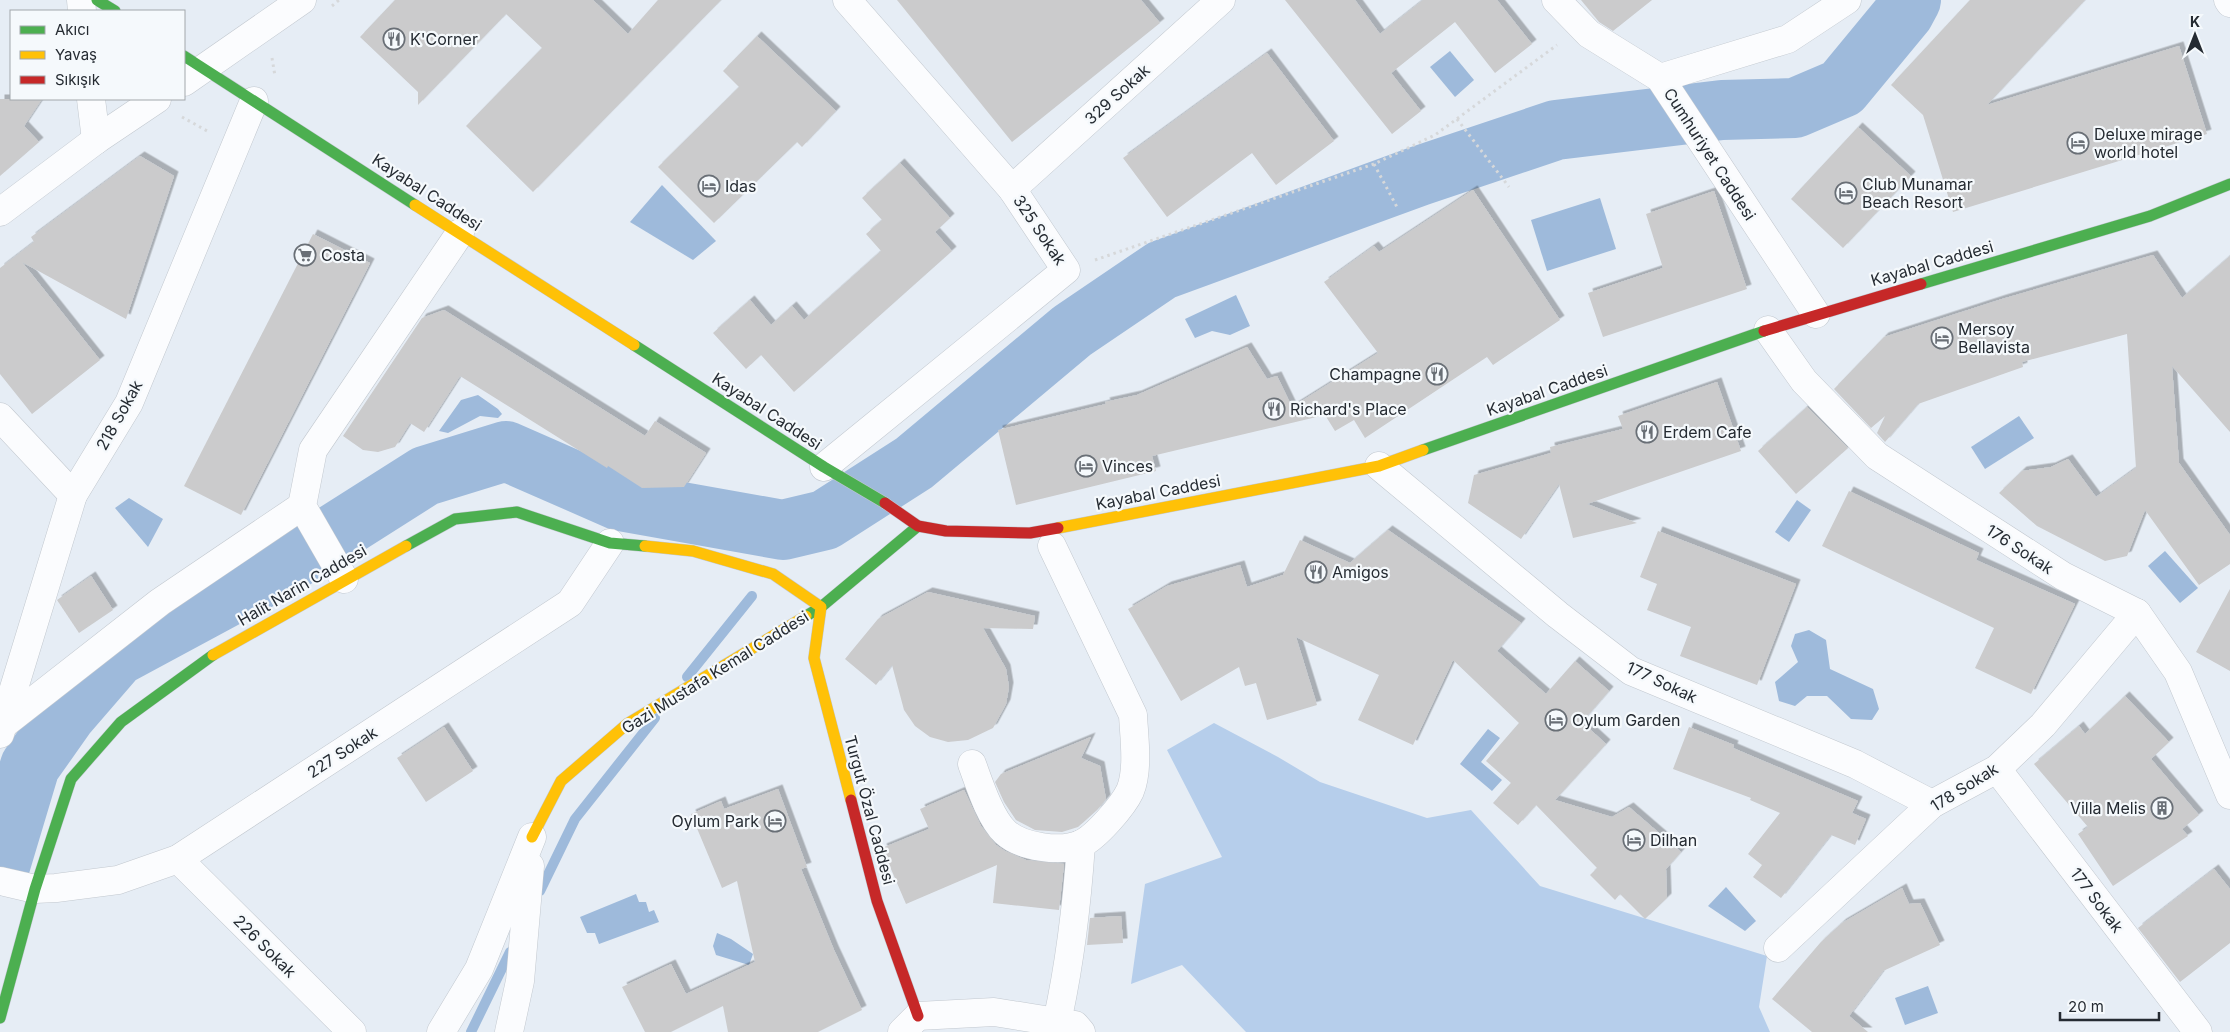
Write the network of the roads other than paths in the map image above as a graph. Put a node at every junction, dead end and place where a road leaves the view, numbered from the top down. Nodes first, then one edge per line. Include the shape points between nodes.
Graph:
1 (97, 0) edge
2 (302, 0) edge
3 (848, 0) edge
4 (1221, 0) edge
5 (1556, 0) edge
6 (1847, 0) edge
7 (113, 10) edge
8 (190, 69) edge
9 (1660, 78) junction
10 (91, 100) edge
11 (156, 100) edge
12 (262, 106) junction
13 (96, 140) junction
14 (2230, 184) edge
15 (1012, 189) junction
16 (0, 212) edge
17 (460, 233) junction
18 (1816, 314) junction
19 (1768, 330) junction
20 (0, 416) edge
21 (1379, 466) junction
22 (824, 467) junction
23 (73, 495) junction
24 (302, 506) junction
25 (918, 526) junction
26 (610, 543) junction
27 (1052, 546) dead end
28 (344, 579) junction
29 (821, 607) junction
30 (2137, 613) junction
31 (2, 729) edge
32 (972, 764) dead end
33 (1997, 769) junction
34 (2230, 794) edge
35 (1932, 804) junction
36 (532, 838) junction
37 (1081, 844) junction
38 (178, 860) junction
39 (0, 881) edge
40 (35, 889) junction
41 (1778, 948) dead end
42 (0, 1018) edge
43 (1056, 1022) junction
44 (910, 1024) edge
45 (352, 1032) edge
46 (441, 1032) edge
47 (509, 1032) edge
48 (1081, 1032) edge
49 (2198, 1032) edge

1 - 7 street
2 - 8 street
3 - 15 street, 325 Sokak
4 - 15 street, 329 Sokak
5 - 9 street, Cumhuriyet Caddesi via 1589,34
6 - 9 street via 1788,39
8 - 12 street, Kayabal Caddesi
9 - 18 street, Cumhuriyet Caddesi
10 - 13 street
11 - 13 street
12 - 17 street, Kayabal Caddesi
12 - 23 street, 218 Sokak via 129,403
13 - 16 street
14 - 18 street, Kayabal Caddesi via 2150,216
15 - 22 street, 325 Sokak via 1066,270
17 - 22 street, Kayabal Caddesi
17 - 24 street via 313,450
18 - 19 street, Kayabal Caddesi
19 - 21 street, Kayabal Caddesi
19 - 30 street, 176 Sokak via 1804,381 1876,456 2063,576
20 - 23 street
21 - 25 street, Kayabal Caddesi via 1030,533 946,531
21 - 35 street, 177 Sokak via 1558,615 1631,670 1855,764
22 - 25 street, Kayabal Caddesi via 902,513
23 - 31 street, 218 Sokak
24 - 28 street
24 - 31 street via 160,602
25 - 29 street, Gazi Mustafa Kemal Caddesi
26 - 28 street, Halit Narin Caddesi via 517,512 455,519
26 - 29 street, Halit Narin Caddesi via 693,551 773,574
26 - 38 street, 227 Sokak via 570,603
27 - 37 street via 1133,715 1135,744 1130,790 1104,825
28 - 40 street, Halit Narin Caddesi via 211,656 120,722 71,779
29 - 36 street, Gazi Mustafa Kemal Caddesi via 633,720 561,781
29 - 44 street, Turgut Özal Caddesi via 814,658
30 - 33 street, 178 Sokak via 2043,725
30 - 34 street, 176 Sokak via 2178,672
32 - 37 street via 1004,831 1019,843 1047,848
33 - 35 street, 178 Sokak
33 - 49 street, 177 Sokak
35 - 41 street, 178 Sokak
36 - 46 street, Gazi Mustafa Kemal Caddesi via 479,969
36 - 47 street, Gazi Mustafa Kemal Caddesi via 520,981
37 - 43 street via 1068,968
38 - 40 street, 227 Sokak via 118,880
38 - 45 street, 226 Sokak
39 - 40 street, 227 Sokak
40 - 42 street, Halit Narin Caddesi
43 - 44 street via 994,1012
43 - 48 street via 1075,1025

